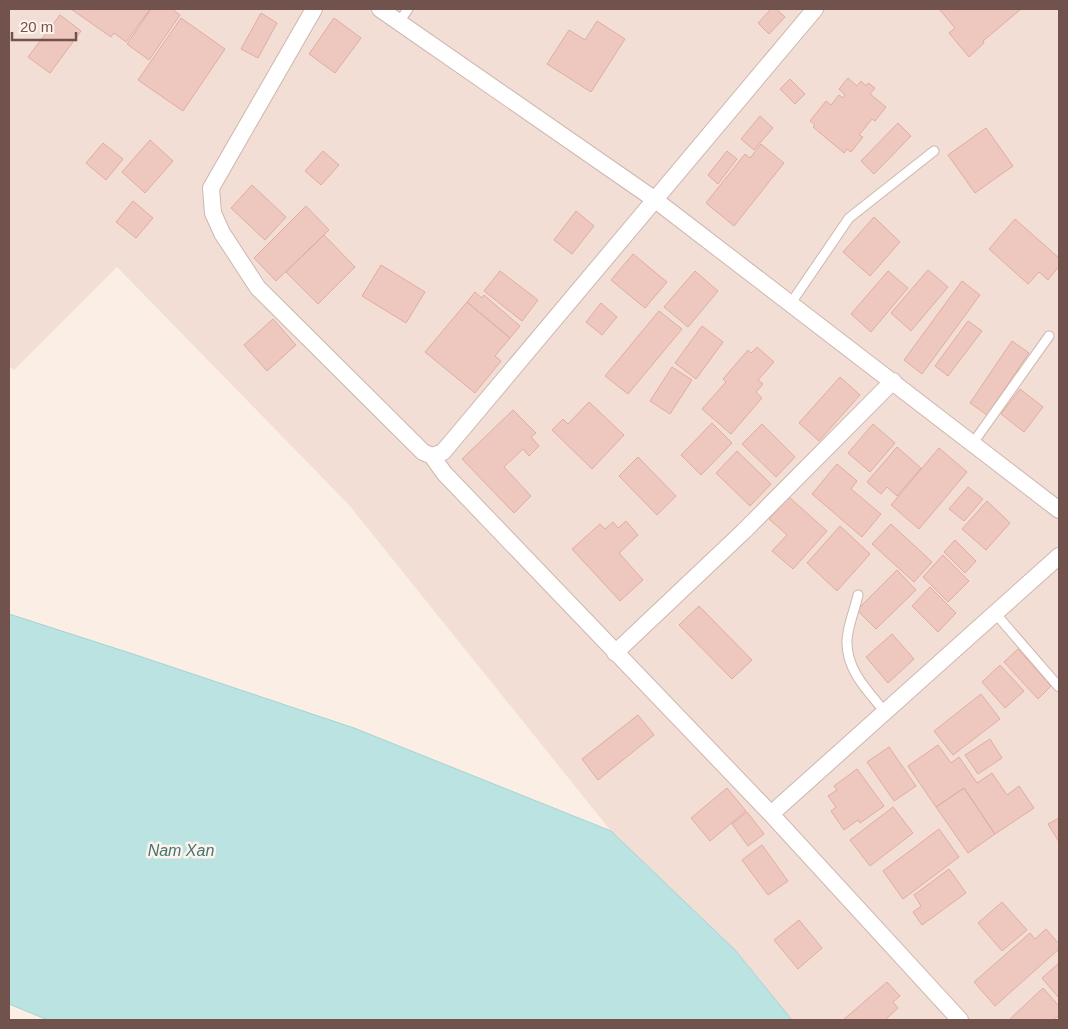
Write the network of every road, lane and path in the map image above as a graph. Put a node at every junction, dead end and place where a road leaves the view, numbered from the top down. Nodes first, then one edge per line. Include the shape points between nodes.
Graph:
1 (314, 9) edge
2 (380, 9) edge
3 (808, 11) edge
4 (403, 15) edge
5 (934, 151) dead end
6 (654, 199) junction
7 (791, 304) junction
8 (1049, 336) dead end
9 (893, 382) junction
10 (973, 443) junction
11 (432, 456) junction
12 (1059, 510) edge
13 (1059, 556) edge
14 (858, 595) dead end
15 (995, 613) junction
16 (615, 653) junction
17 (1059, 687) edge
18 (885, 712) junction
19 (771, 814) junction
20 (960, 1020) edge

1 - 11 street via 211,188 213,213 222,233 258,288 423,452
2 - 4 street
3 - 6 street
4 - 6 street
5 - 7 lane via 850,218
6 - 7 street
6 - 11 street via 444,452
7 - 9 street
8 - 10 lane
9 - 10 street
9 - 16 street via 744,531
10 - 12 street
11 - 16 street via 444,474
13 - 15 street
14 - 18 lane via 847,640 850,662 858,678
15 - 17 lane
15 - 18 street
16 - 19 street
18 - 19 street
19 - 20 street

